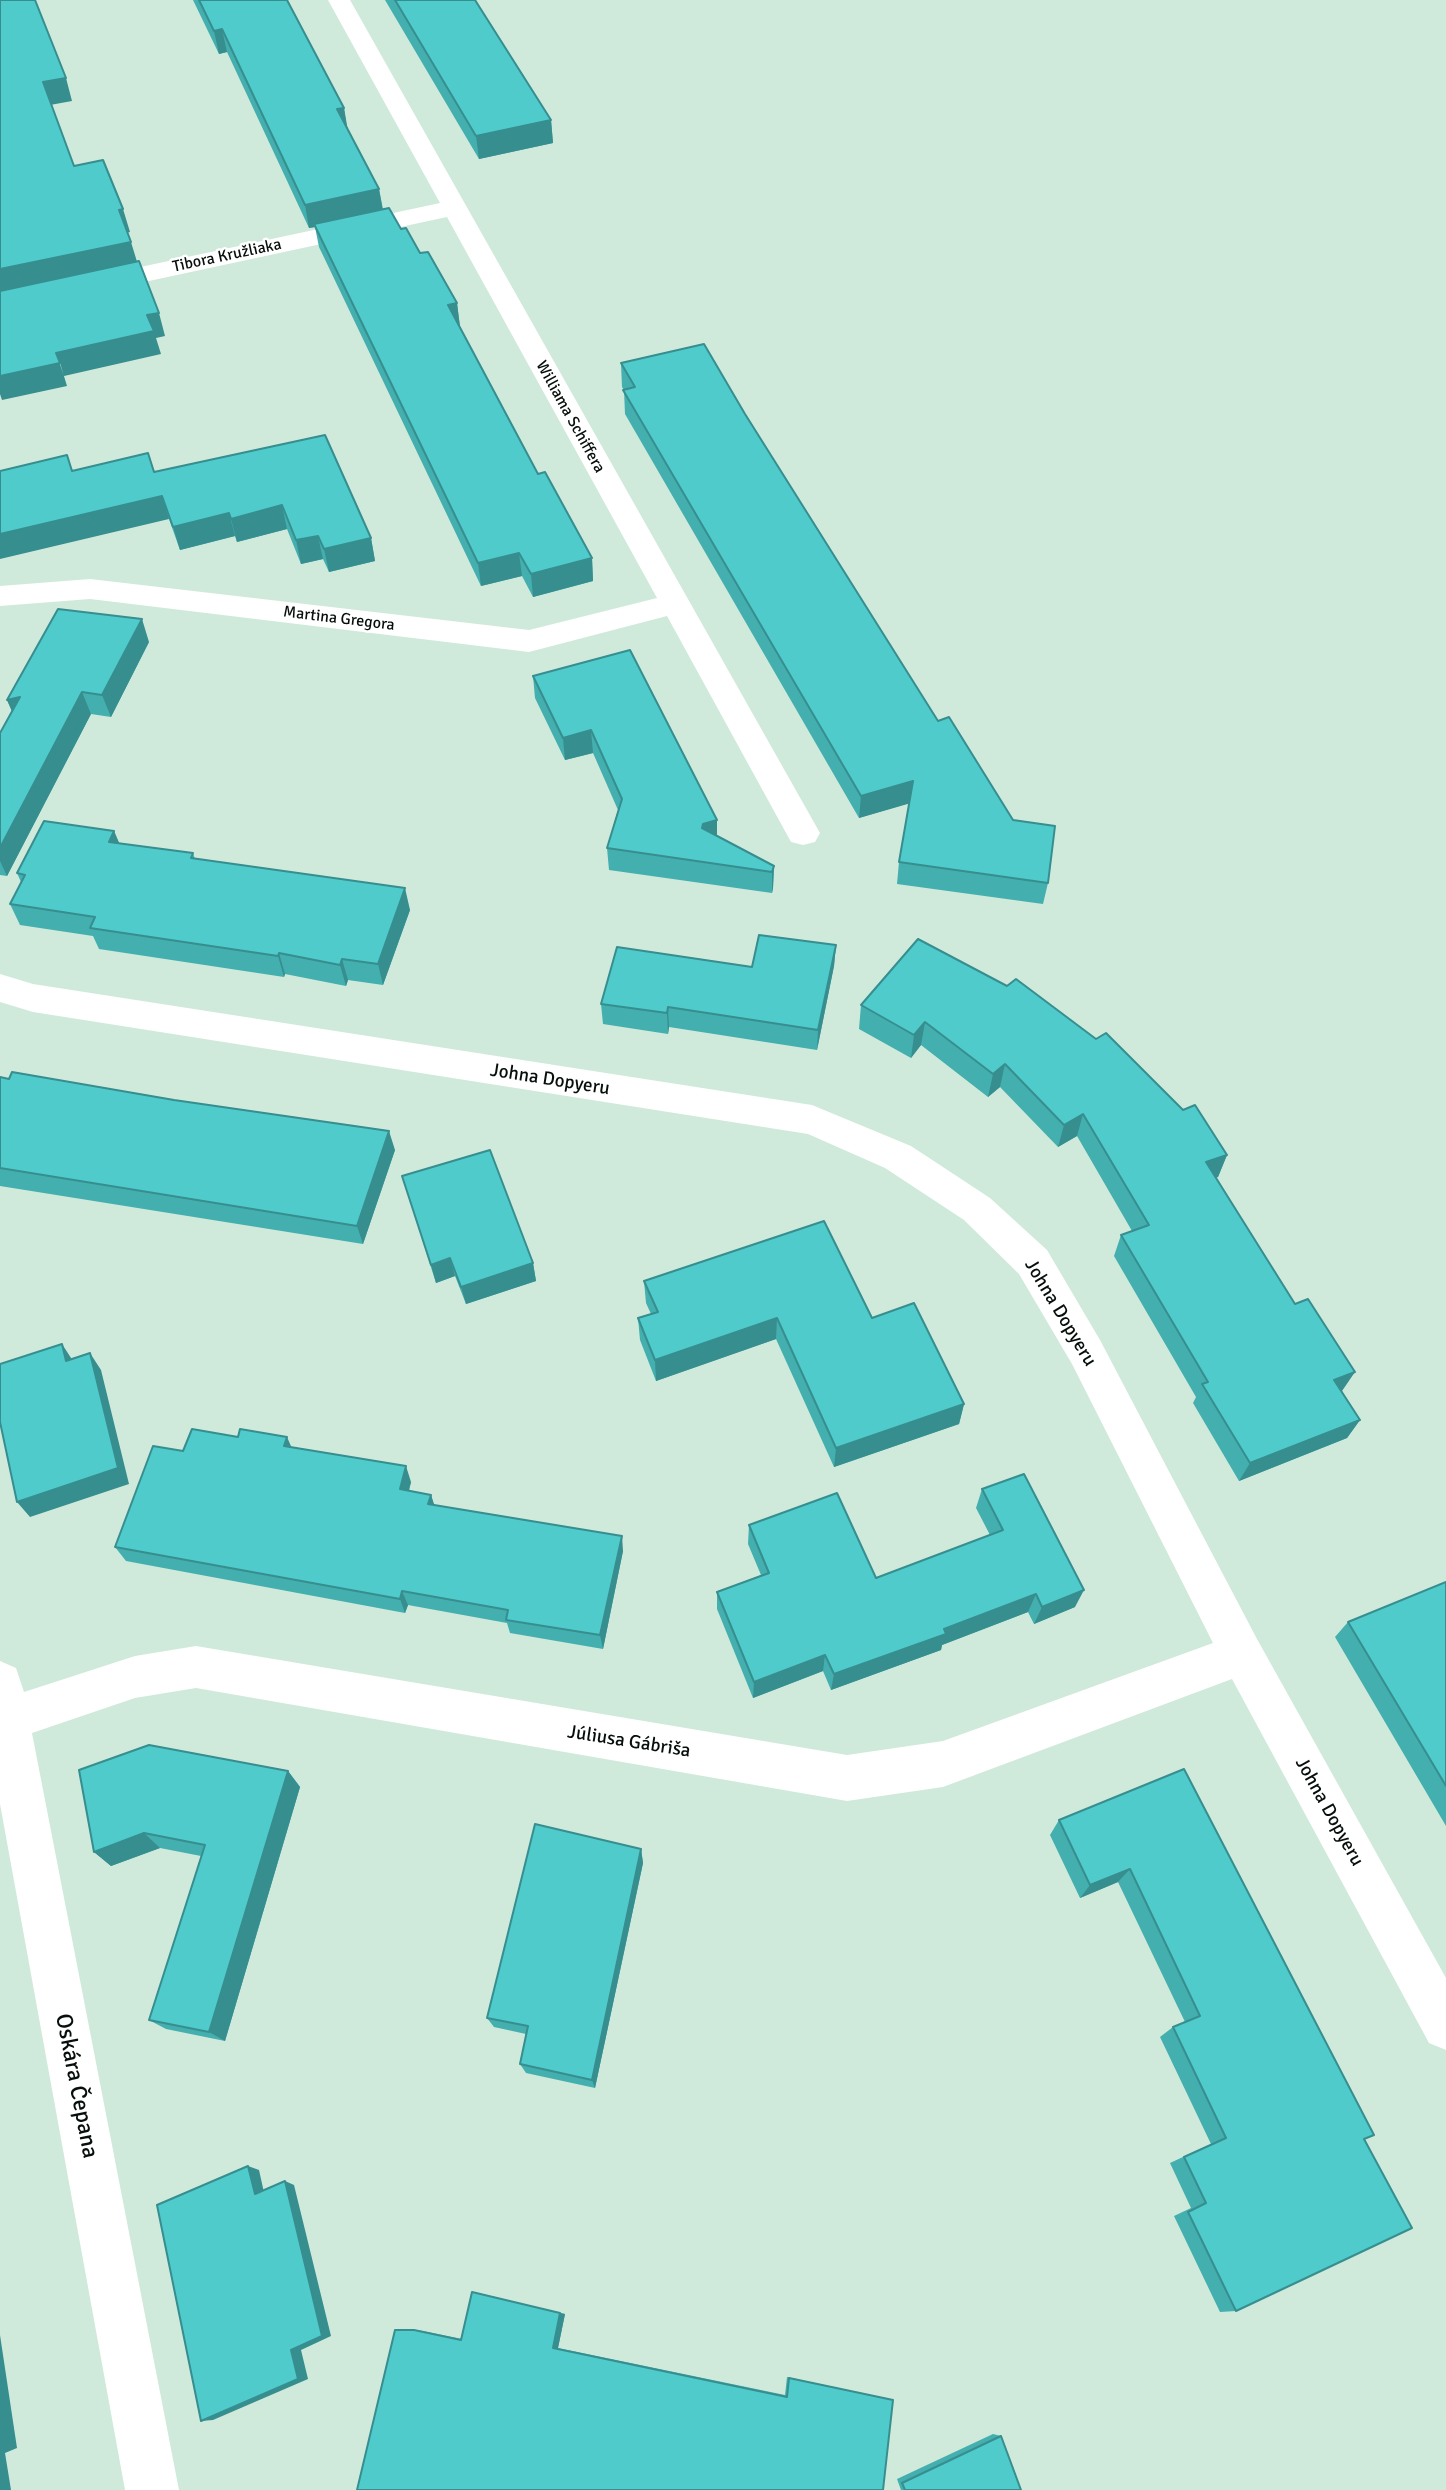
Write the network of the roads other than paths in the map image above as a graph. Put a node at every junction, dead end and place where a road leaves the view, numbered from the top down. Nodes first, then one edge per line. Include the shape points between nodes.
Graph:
1 (339, 0) edge
2 (453, 208) junction
3 (0, 305) edge
4 (0, 596) edge
5 (674, 604) junction
6 (803, 833) dead end
7 (0, 988) edge
8 (1242, 1654) junction
9 (4, 1701) edge
10 (1446, 2025) edge
11 (152, 2490) edge

1 - 2 street, Williama Schiffera
2 - 3 street, Tibora Kružliaka
2 - 5 street, Williama Schiffera
4 - 5 street, Martina Gregora via 90,589 529,641
5 - 6 street, Williama Schiffera
7 - 8 street, Johna Dopyeru via 47,1000 812,1120 898,1157 976,1209 1033,1262 1086,1352
8 - 9 street, Júliusa Gábriša via 943,1765 847,1778 196,1667
8 - 10 street, Johna Dopyeru
9 - 11 street, Oskára Čepana

